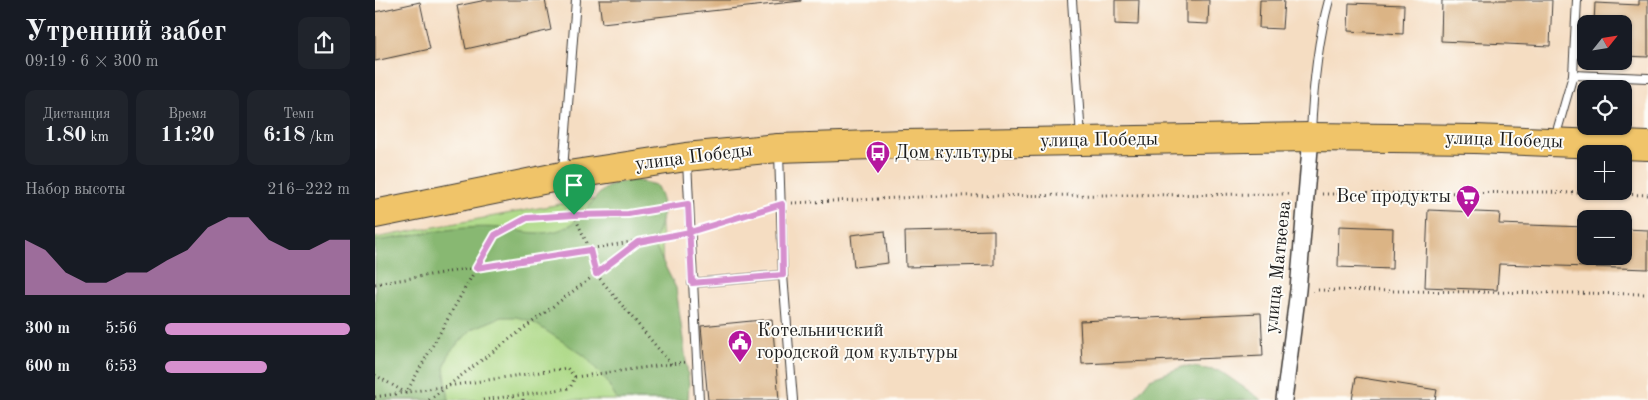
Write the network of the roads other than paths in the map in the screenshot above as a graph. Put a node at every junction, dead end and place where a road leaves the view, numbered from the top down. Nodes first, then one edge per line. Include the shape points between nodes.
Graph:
1 (577, 0) edge
2 (1072, 0) edge
3 (1329, 0) edge
4 (1577, 0) edge
5 (1573, 75) junction
6 (1648, 78) edge
7 (1311, 137) junction
8 (1081, 142) junction
9 (1553, 143) junction
10 (1648, 146) edge
11 (779, 148) junction
12 (686, 157) junction
13 (562, 176) junction
14 (375, 214) edge
15 (783, 275) junction
16 (692, 283) junction
17 (699, 400) edge
18 (793, 400) edge
19 (1284, 400) edge

1 - 13 lane
2 - 8 lane
3 - 7 lane via 1314,75
4 - 5 lane
5 - 6 lane
5 - 9 lane
7 - 8 highway, улица Победы
7 - 9 highway, улица Победы
7 - 19 street, улица Матвеева via 1298,290
8 - 11 highway, улица Победы
9 - 10 highway, улица Победы
11 - 12 highway, улица Победы
11 - 15 lane
12 - 13 highway, улица Победы
12 - 16 lane
13 - 14 highway, улица Победы
15 - 16 lane
15 - 18 lane
16 - 17 lane

